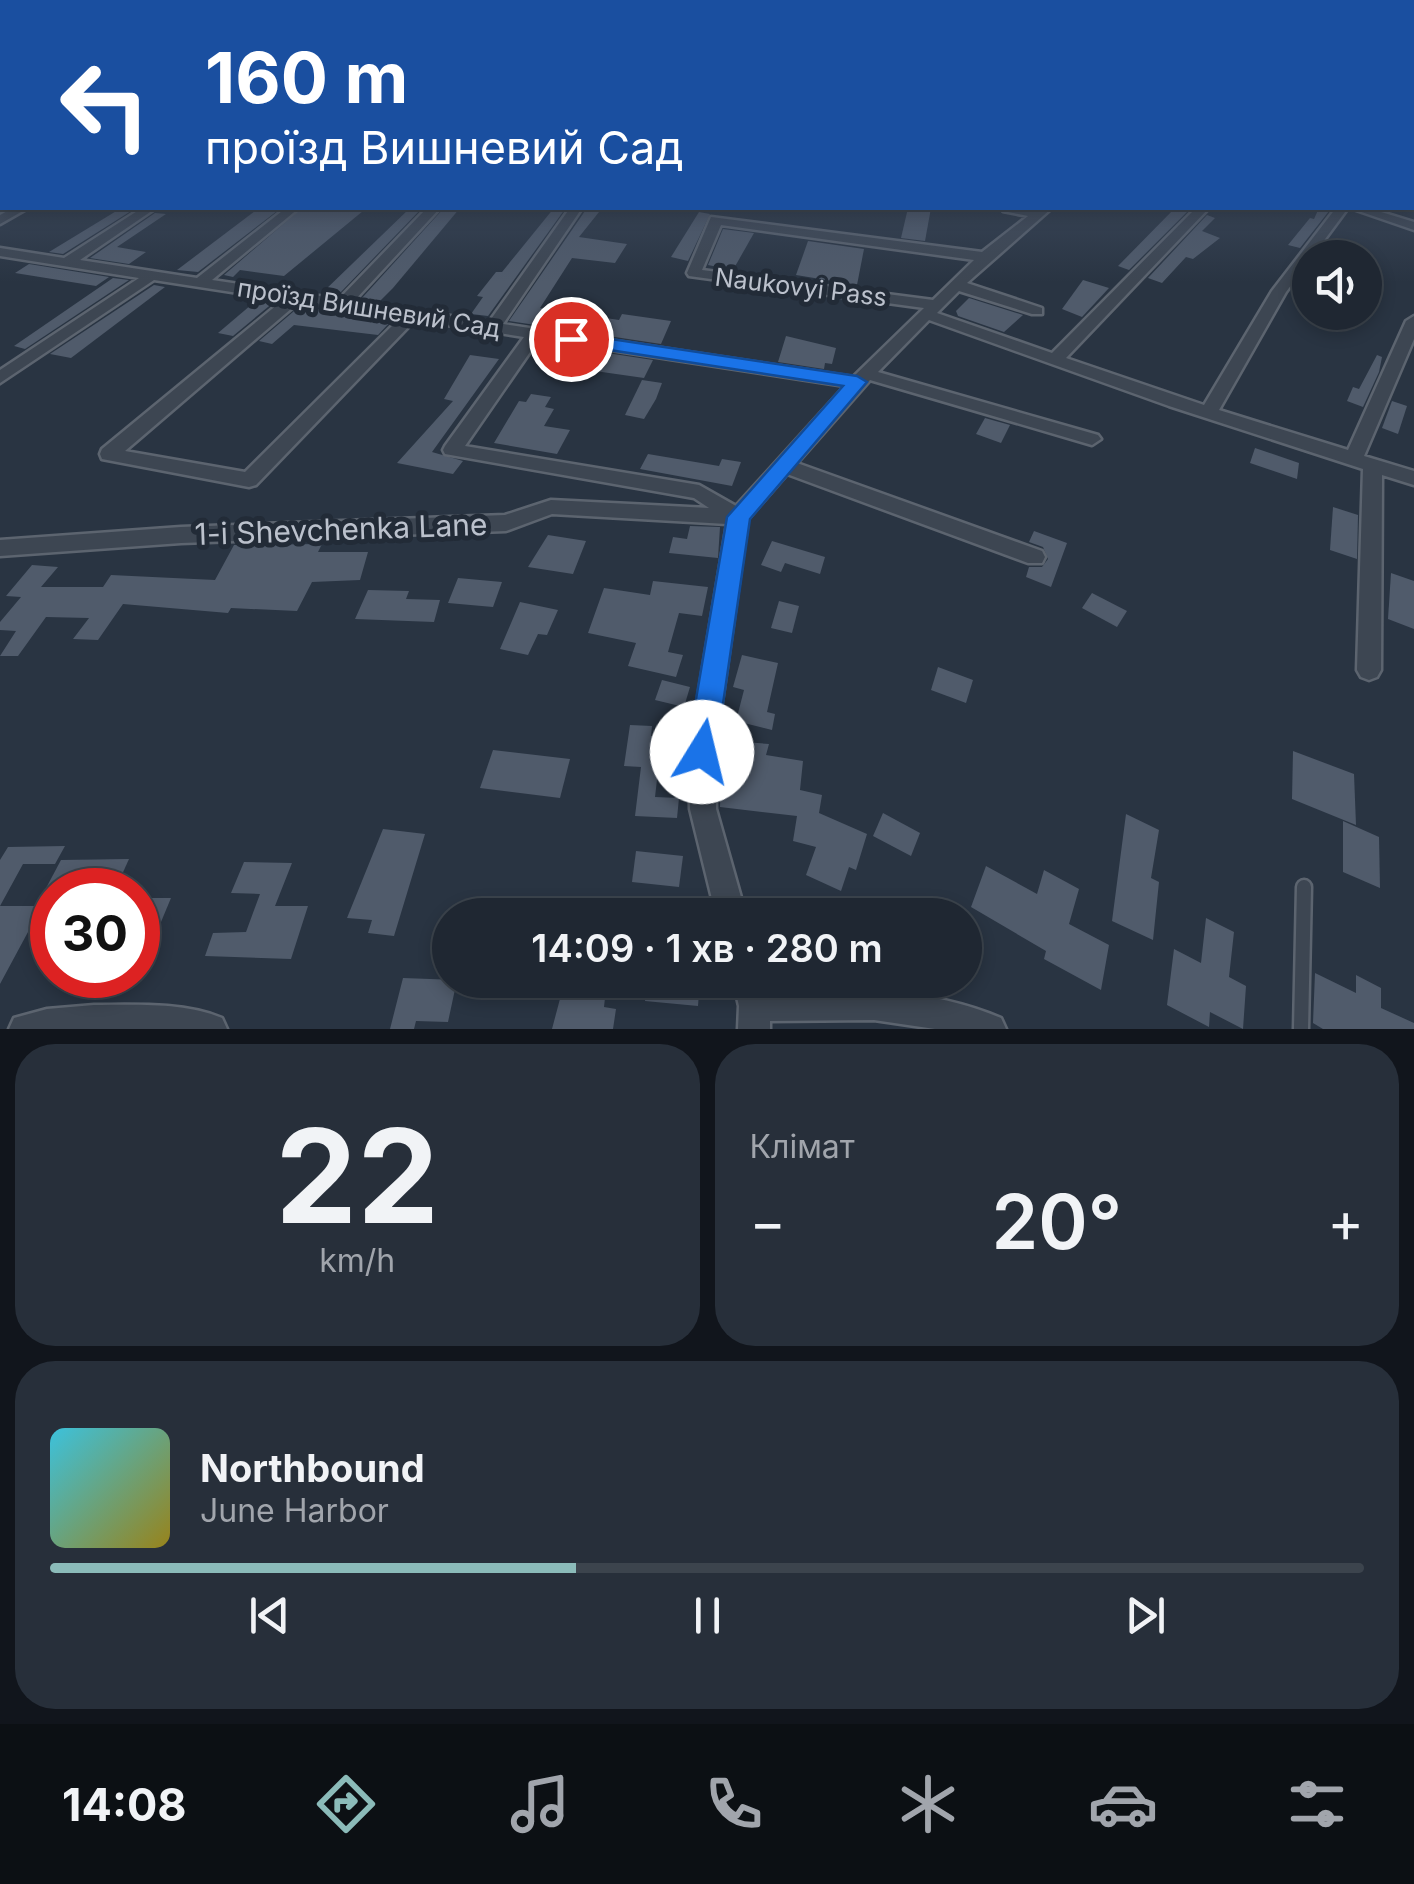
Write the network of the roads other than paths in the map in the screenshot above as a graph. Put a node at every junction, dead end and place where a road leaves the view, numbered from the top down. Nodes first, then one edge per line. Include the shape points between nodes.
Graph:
1 (147, 210) edge
2 (290, 210) edge
3 (432, 210) edge
4 (575, 210) edge
5 (1201, 210) edge
6 (1340, 210) edge
7 (1362, 210) edge
8 (1041, 211) edge
9 (1414, 226) edge
10 (0, 252) edge
11 (20, 254) junction
12 (985, 257) junction
13 (67, 262) junction
14 (0, 266) edge
15 (152, 275) junction
16 (200, 282) junction
17 (957, 285) junction
18 (296, 297) junction
19 (343, 304) junction
20 (931, 310) junction
21 (1037, 312) dead end
22 (412, 314) junction
23 (1414, 321) edge
24 (493, 327) junction
25 (535, 333) junction
26 (1054, 360) junction
27 (0, 378) edge
28 (862, 378) junction
29 (1208, 413) junction
30 (1092, 439) dead end
31 (1364, 461) junction
32 (783, 466) junction
33 (1414, 478) edge
34 (738, 517) junction
35 (0, 548) edge
36 (1035, 557) dead end
37 (1369, 670) dead end
38 (1304, 886) dead end
39 (727, 898) edge
40 (752, 1005) edge
41 (24, 1029) edge
42 (211, 1029) edge
43 (990, 1029) edge
44 (1301, 1029) edge

1 - 13 street
2 - 16 street
3 - 19 street
4 - 24 street
5 - 26 street
6 - 29 street via 1279,291
7 - 9 street
8 - 12 street
10 - 11 street, проїзд Вишневий Сад
11 - 13 street, проїзд Вишневий Сад
11 - 14 street
12 - 17 street
12 - 20 street, Naukovyi Pass via 716,220 694,274
13 - 15 street, проїзд Вишневий Сад
15 - 16 street, проїзд Вишневий Сад
15 - 27 street
16 - 18 street, проїзд Вишневий Сад
17 - 20 street
17 - 21 street
18 - 19 street, проїзд Вишневий Сад
18 - 22 street via 109,454 249,480
19 - 22 street, проїзд Вишневий Сад
20 - 26 street
20 - 28 street
22 - 24 street, проїзд Вишневий Сад
23 - 31 street
24 - 25 street, проїзд Вишневий Сад
25 - 28 street, проїзд Вишневий Сад
25 - 34 street via 452,450 700,492
26 - 29 street
28 - 30 street, проїзд Вишневий Сад
28 - 32 street
29 - 31 street
31 - 33 street
31 - 37 street
32 - 34 street
32 - 36 street
34 - 35 street, 1-i Shevchenka Lane via 551,507 506,523
34 - 39 street via 702,752 703,809
38 - 44 lane
40 - 43 street via 894,1002
41 - 42 street

